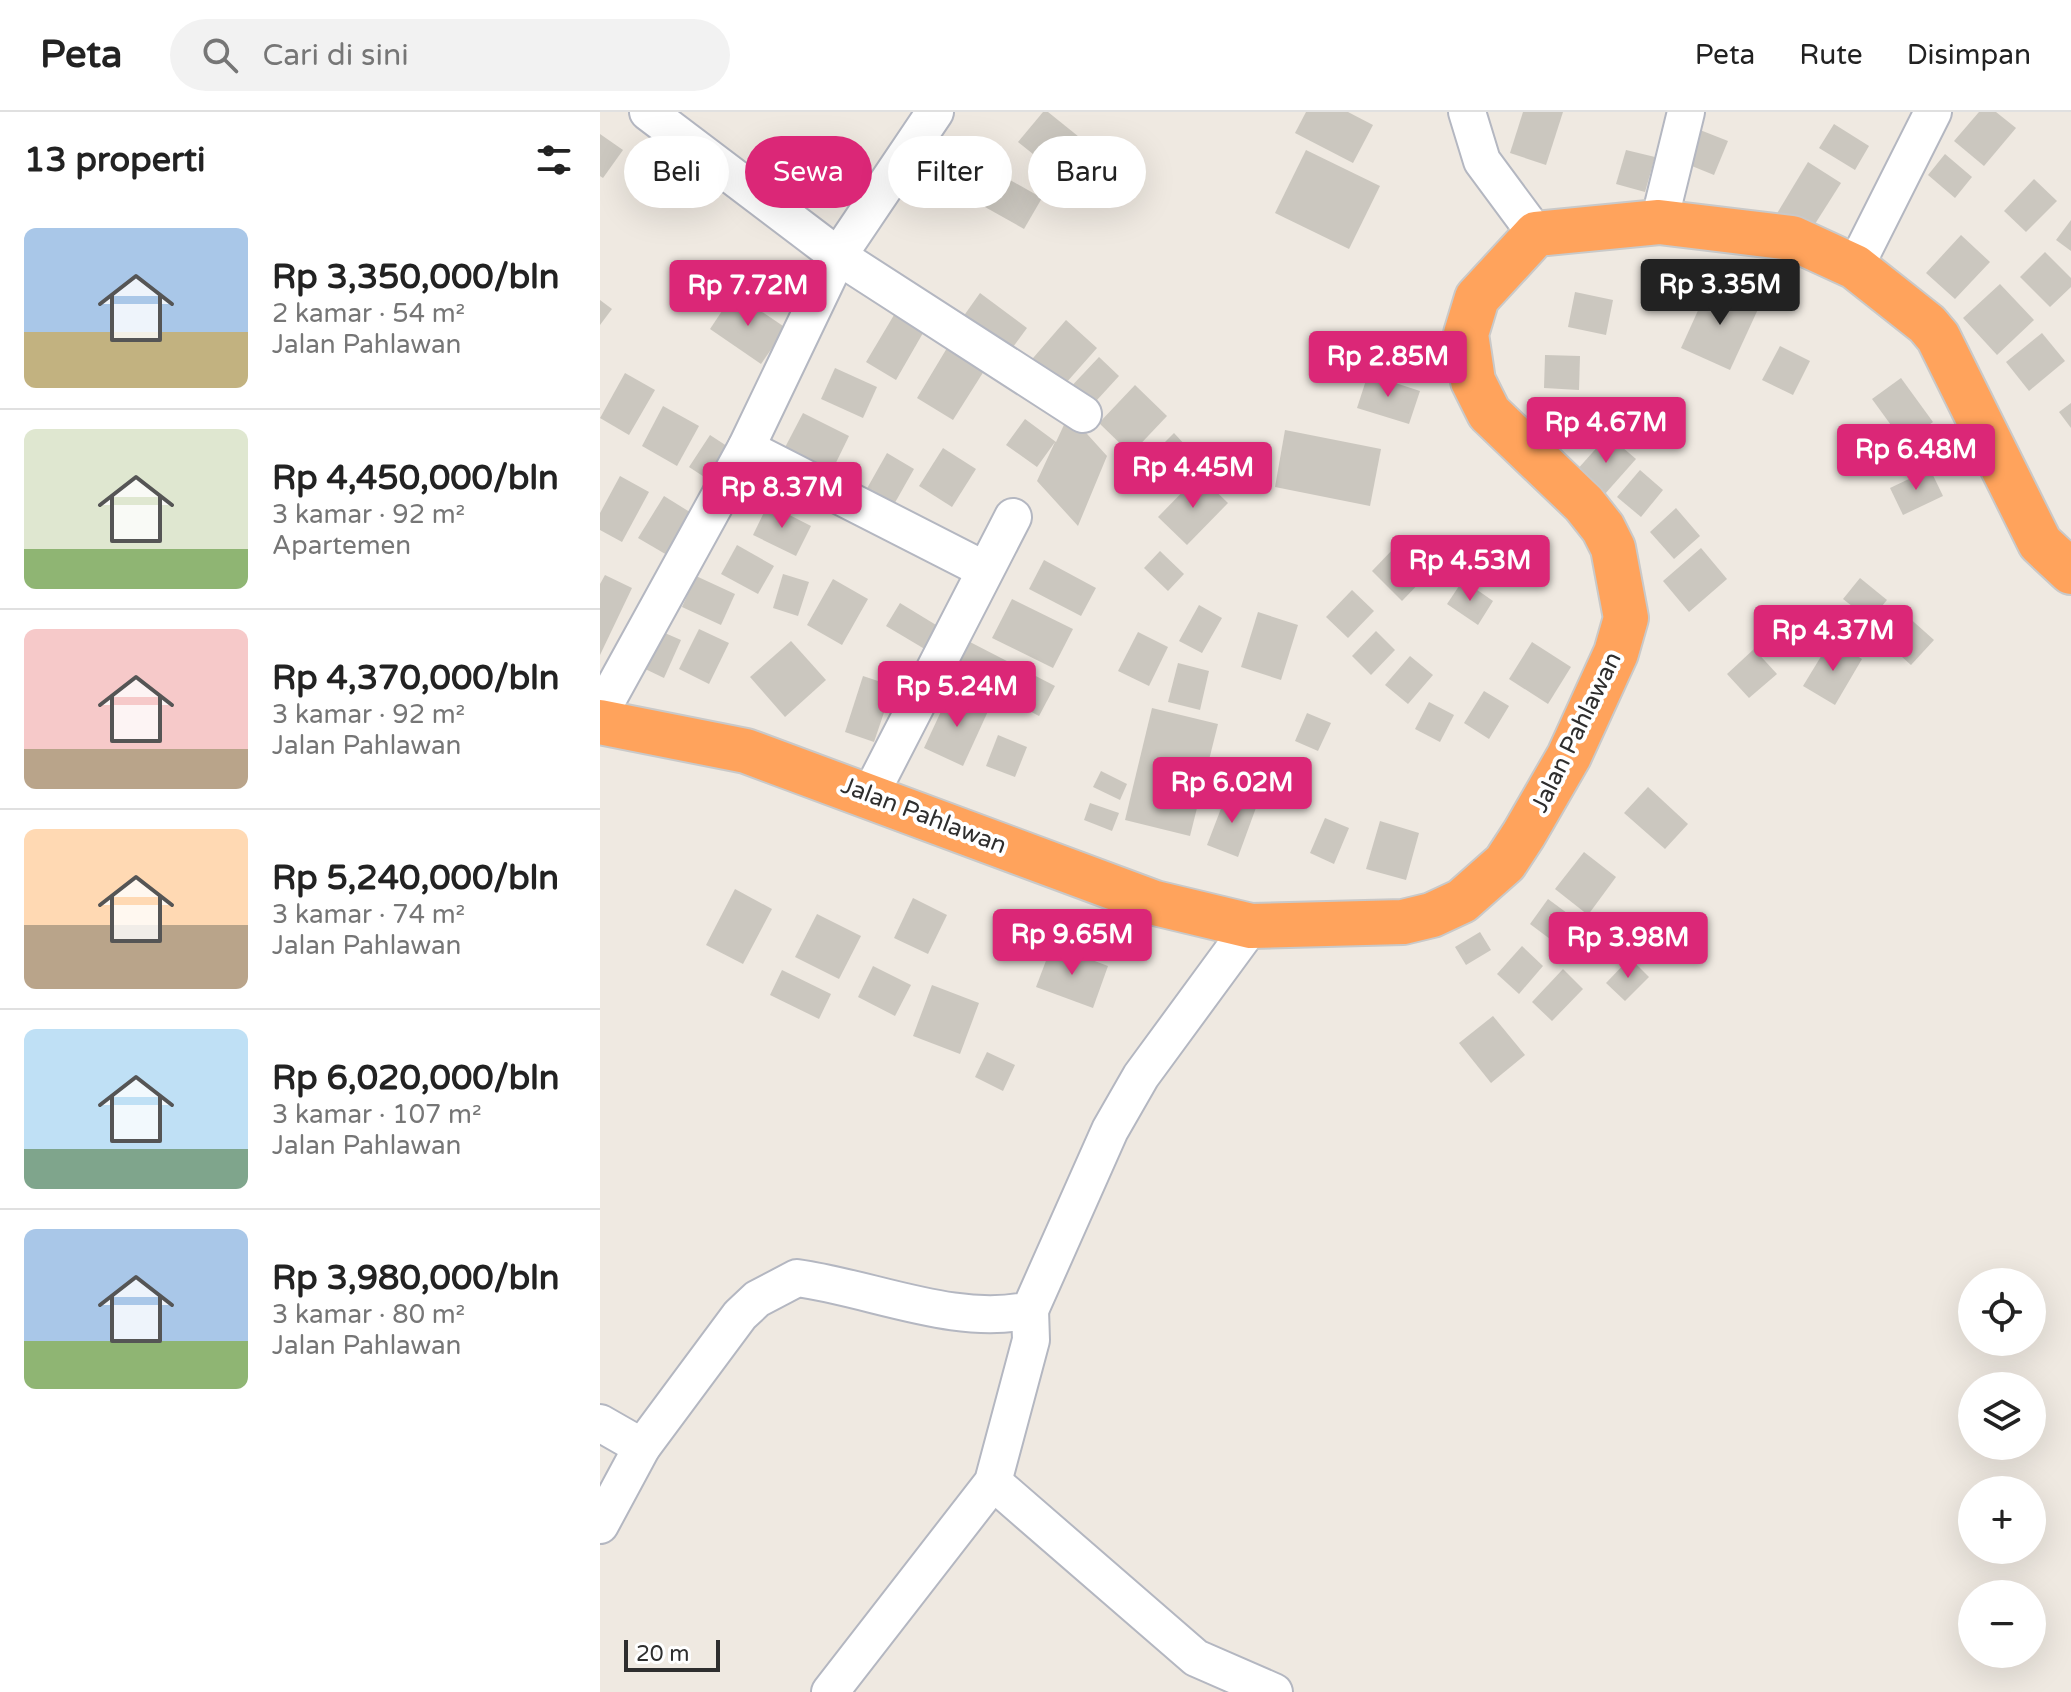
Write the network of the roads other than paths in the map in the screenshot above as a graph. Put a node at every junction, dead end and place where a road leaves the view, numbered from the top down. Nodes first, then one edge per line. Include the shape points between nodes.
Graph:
1 (648, 112) edge
2 (935, 112) edge
3 (1467, 112) edge
4 (1686, 112) edge
5 (1933, 112) edge
6 (1659, 222) junction
7 (1536, 234) junction
8 (838, 256) junction
9 (1855, 267) junction
10 (1083, 414) dead end
11 (746, 448) junction
12 (1013, 517) dead end
13 (983, 569) junction
14 (2071, 572) edge
15 (600, 713) edge
16 (600, 722) edge
17 (870, 795) junction
18 (1251, 926) junction
19 (1030, 1310) junction
20 (600, 1423) edge
21 (642, 1447) junction
22 (993, 1482) junction
23 (600, 1525) edge
24 (830, 1692) edge
25 (1274, 1692) edge

1 - 8 street
2 - 8 street
3 - 7 street via 1482,161
4 - 6 street
5 - 9 street
6 - 7 highway
6 - 9 highway via 1792,238
7 - 18 highway, Jalan Pahlawan via 1477,298 1466,334 1473,381 1489,413 1603,528 1624,596 1626,618 1616,653 1569,756 1524,834 1505,863 1462,901 1403,922
8 - 10 street
8 - 11 street
9 - 14 highway via 1938,337 2040,543
11 - 13 street
11 - 15 street
12 - 13 street
13 - 17 street
16 - 17 highway, Jalan Pahlawan via 746,751
17 - 18 highway, Jalan Pahlawan via 1155,903
18 - 19 street via 1141,1076 1110,1130
19 - 21 street via 938,1310 797,1278 757,1299 740,1315
19 - 22 street via 1031,1340
20 - 21 street
21 - 23 street
22 - 24 street
22 - 25 street via 1196,1658

